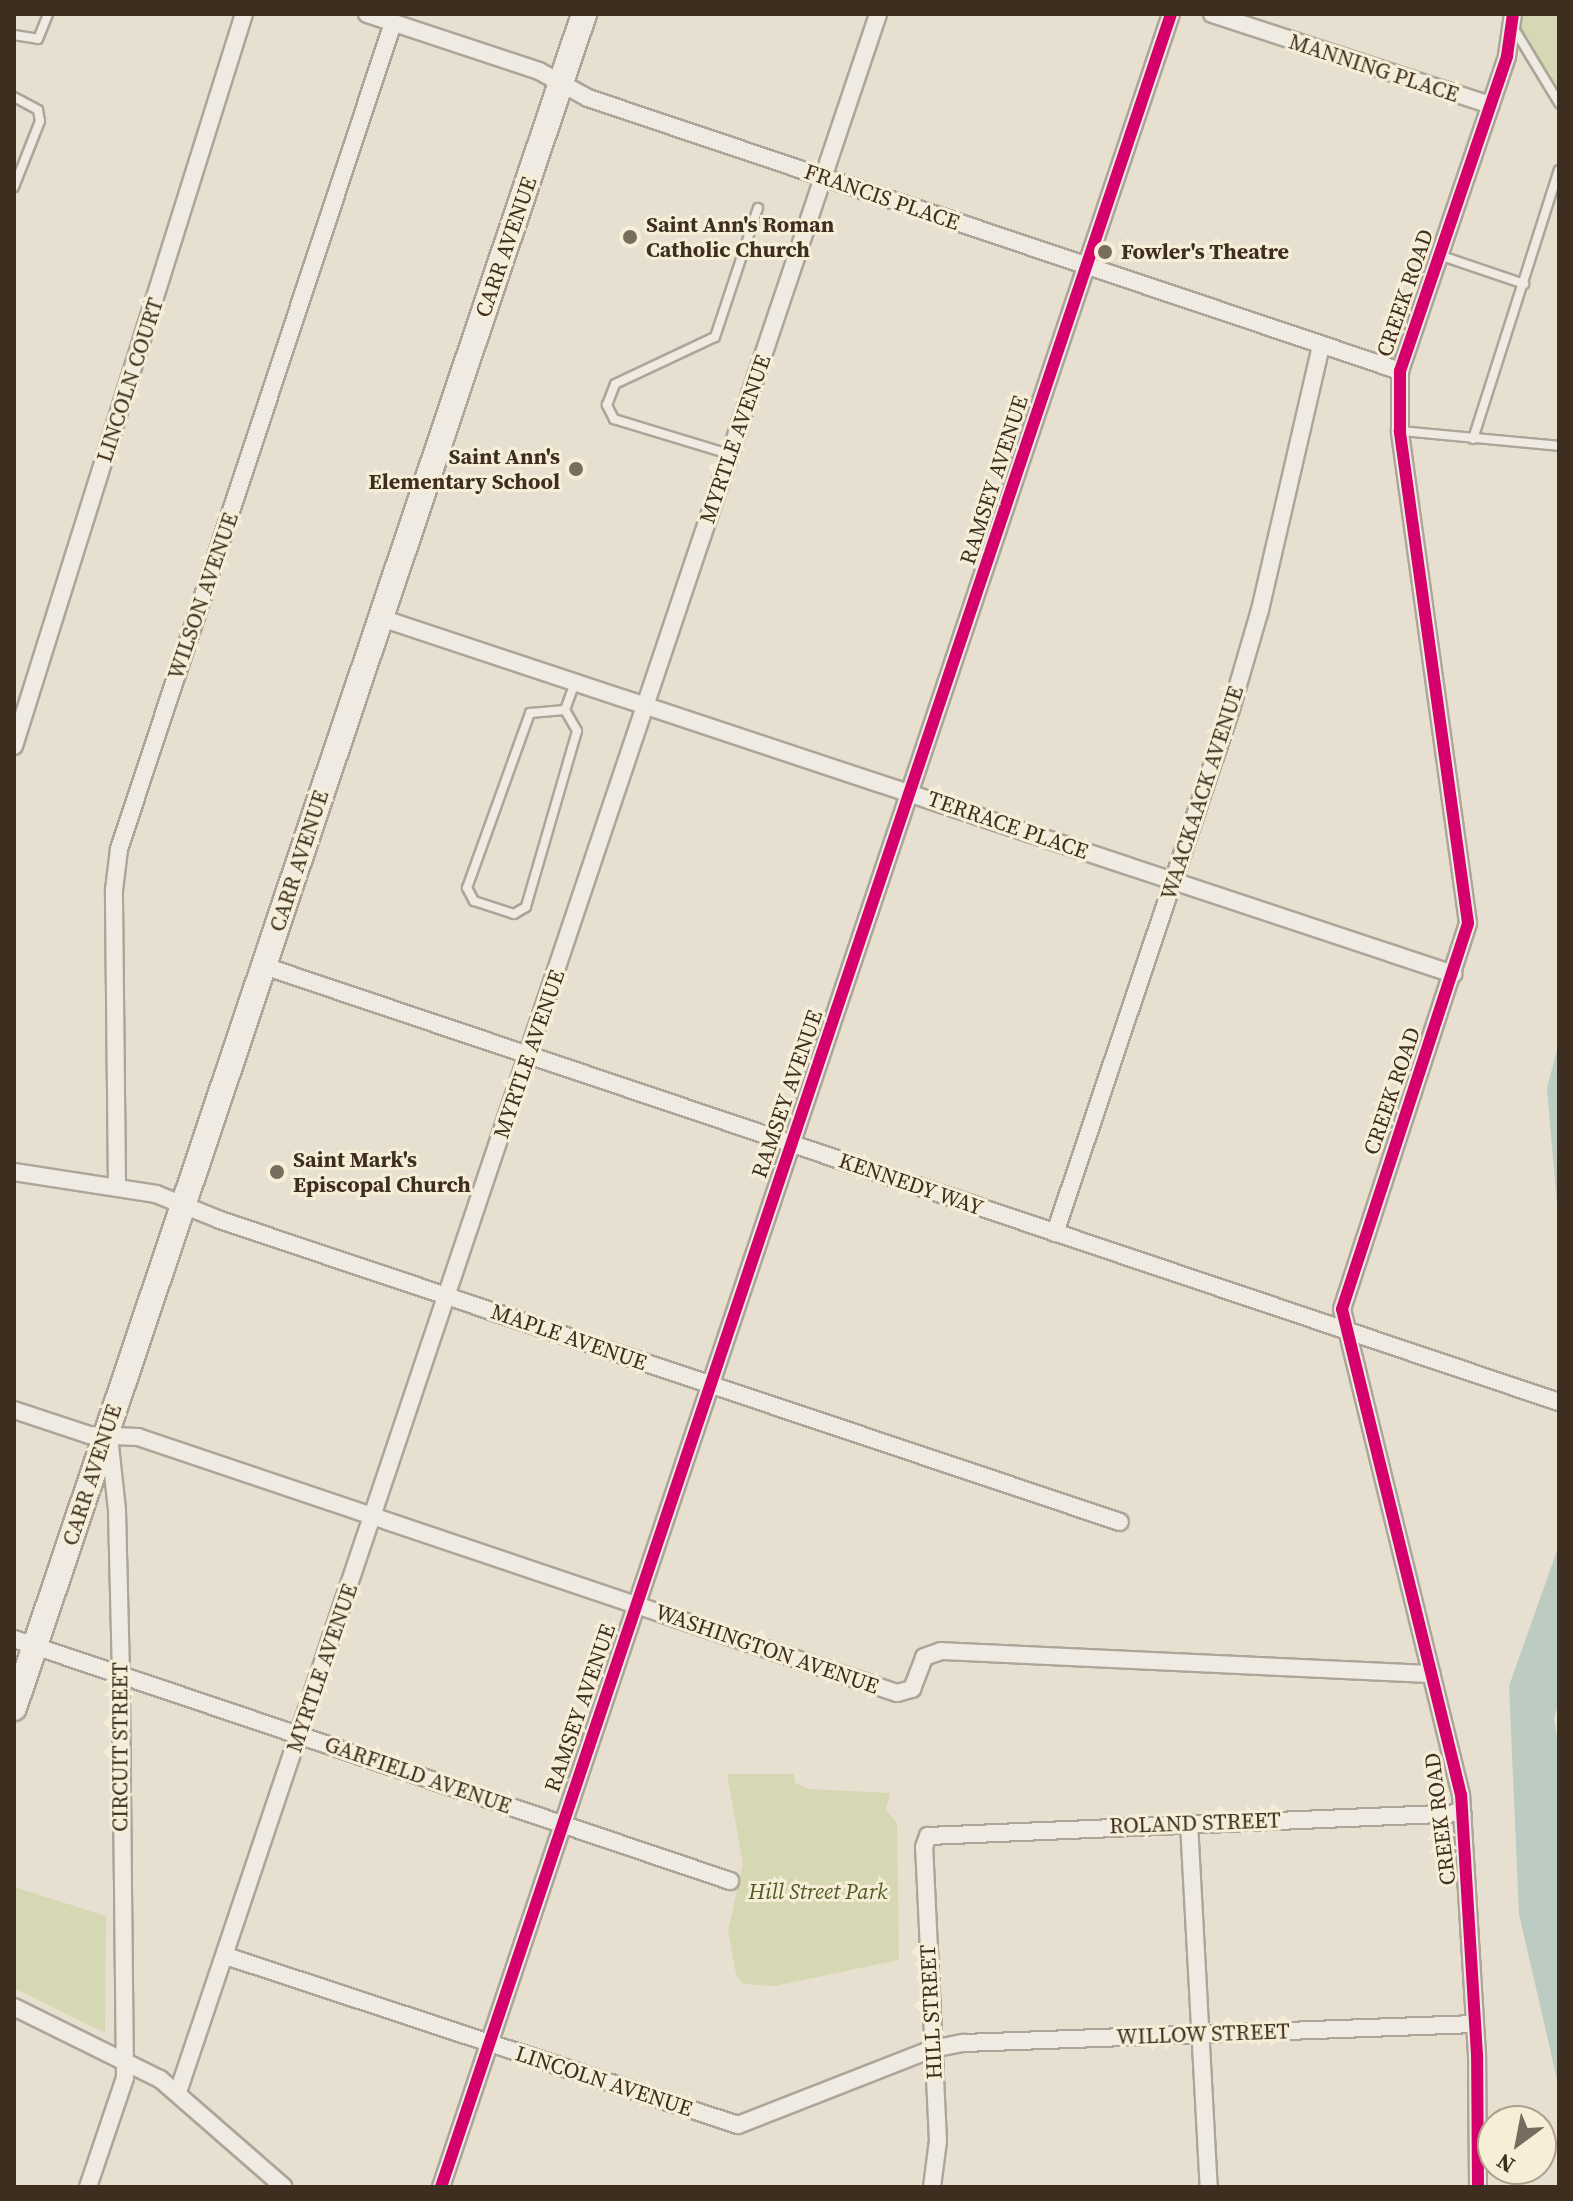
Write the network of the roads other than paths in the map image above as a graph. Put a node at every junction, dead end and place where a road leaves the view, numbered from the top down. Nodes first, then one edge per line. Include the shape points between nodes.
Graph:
1 (48, 14) edge
2 (244, 14) edge
3 (367, 14) edge
4 (584, 14) edge
5 (878, 14) edge
6 (1171, 14) edge
7 (1212, 14) edge
8 (1512, 20) edge
9 (393, 23) junction
10 (14, 35) edge
11 (561, 83) junction
12 (14, 97) edge
13 (1559, 103) edge
14 (1490, 105) junction
15 (1559, 170) edge
16 (823, 177) junction
17 (14, 187) edge
18 (758, 208) dead end
19 (1439, 255) junction
20 (1087, 266) junction
21 (1524, 284) junction
22 (1321, 346) junction
23 (1400, 371) junction
24 (1400, 431) junction
25 (1473, 439) junction
26 (1559, 446) edge
27 (730, 454) junction
28 (381, 618) junction
29 (575, 683) junction
30 (644, 708) junction
31 (565, 710) junction
32 (14, 746) edge
33 (910, 792) junction
34 (1173, 881) junction
35 (264, 966) junction
36 (1453, 974) junction
37 (529, 1055) junction
38 (791, 1144) junction
39 (14, 1172) edge
40 (117, 1187) junction
41 (185, 1205) junction
42 (1055, 1233) junction
43 (447, 1297) junction
44 (1344, 1330) junction
45 (710, 1385) junction
46 (1559, 1402) edge
47 (14, 1410) edge
48 (109, 1436) junction
49 (373, 1516) junction
50 (1120, 1522) dead end
51 (636, 1604) junction
52 (24, 1643) edge
53 (1431, 1674) junction
54 (121, 1675) junction
55 (14, 1708) edge
56 (299, 1735) junction
57 (1463, 1813) junction
58 (1189, 1823) junction
59 (562, 1824) junction
60 (928, 1836) joint
61 (730, 1881) dead end
62 (226, 1956) junction
63 (14, 2007) edge
64 (1475, 2024) junction
65 (1204, 2034) junction
66 (489, 2043) junction
67 (932, 2049) junction
68 (123, 2059) junction
69 (178, 2092) junction
70 (88, 2187) edge
71 (284, 2187) edge
72 (441, 2187) edge
73 (932, 2187) edge
74 (1209, 2187) edge
75 (1478, 2187) edge

1 - 10 lane via 38,39
2 - 32 street, LINCOLN COURT
3 - 9 street, FRANCIS PLACE
4 - 11 street, CARR AVENUE
5 - 16 street, MYRTLE AVENUE
6 - 20 street, RAMSEY AVENUE
7 - 14 street, MANNING PLACE
8 - 13 lane
8 - 14 street, CREEK ROAD
9 - 11 street, FRANCIS PLACE
9 - 40 street, WILSON AVENUE via 119,849 114,890
11 - 16 street, FRANCIS PLACE via 588,98
11 - 28 street, CARR AVENUE
12 - 17 lane via 38,110 40,121
14 - 19 street, CREEK ROAD
15 - 21 lane
16 - 20 street, FRANCIS PLACE
16 - 27 street, MYRTLE AVENUE
18 - 27 lane via 715,337 615,384 607,405 614,419
19 - 21 lane
19 - 23 street, CREEK ROAD
20 - 22 street, FRANCIS PLACE
20 - 33 street, RAMSEY AVENUE
21 - 25 lane
22 - 23 street, FRANCIS PLACE
22 - 34 street, WAACKAACK AVENUE via 1260,610
23 - 24 street, CREEK ROAD
24 - 25 lane
24 - 36 street, CREEK ROAD via 1468,923
25 - 26 lane
27 - 30 street, MYRTLE AVENUE
28 - 29 street, TERRACE PLACE
28 - 35 street, CARR AVENUE
29 - 30 street, TERRACE PLACE
29 - 31 lane
30 - 33 street, TERRACE PLACE
30 - 37 street, MYRTLE AVENUE
31 - 31 lane via 577,731 526,907 514,914 474,901 467,888 530,713
33 - 34 street, TERRACE PLACE
33 - 38 street, RAMSEY AVENUE
34 - 36 street, TERRACE PLACE
34 - 42 street, WAACKAACK AVENUE
35 - 37 street, KENNEDY WAY
35 - 41 street, CARR AVENUE
36 - 44 street, CREEK ROAD via 1345,1292
37 - 38 street, KENNEDY WAY
37 - 43 street, MYRTLE AVENUE
38 - 42 street, KENNEDY WAY
38 - 45 street, RAMSEY AVENUE
39 - 40 street, MAPLE AVENUE
40 - 41 street, MAPLE AVENUE
41 - 43 street, MAPLE AVENUE
41 - 48 street, CARR AVENUE
42 - 44 street, KENNEDY WAY
43 - 45 street, MAPLE AVENUE
43 - 49 street, MYRTLE AVENUE
44 - 46 street, KENNEDY WAY
44 - 53 street, CREEK ROAD
45 - 50 street, MAPLE AVENUE
45 - 51 street, RAMSEY AVENUE
47 - 48 street, WASHINGTON AVENUE
48 - 49 street, WASHINGTON AVENUE via 138,1437
48 - 52 street, CARR AVENUE
48 - 54 street, CIRCUIT STREET via 117,1510
49 - 51 street, WASHINGTON AVENUE
49 - 56 street, MYRTLE AVENUE
51 - 53 street, WASHINGTON AVENUE via 897,1693 912,1689 924,1657 941,1651
51 - 59 street, RAMSEY AVENUE
52 - 54 street, GARFIELD AVENUE
52 - 55 street, CARR AVENUE
53 - 57 street, CREEK ROAD via 1456,1764
54 - 56 street, GARFIELD AVENUE
54 - 68 street, CIRCUIT STREET
56 - 59 street, GARFIELD AVENUE
56 - 62 street, MYRTLE AVENUE
57 - 58 street, ROLAND STREET
57 - 64 street, CREEK ROAD
58 - 60 street, ROLAND STREET
58 - 65 street
59 - 61 street, GARFIELD AVENUE
59 - 66 street, RAMSEY AVENUE
60 - 67 street, HILL STREET via 924,1847
62 - 66 street, LINCOLN AVENUE
62 - 69 street, MYRTLE AVENUE
63 - 68 street
64 - 65 street, WILLOW STREET
64 - 75 street, CREEK ROAD
65 - 67 street, WILLOW STREET
65 - 74 street
66 - 67 street, LINCOLN AVENUE via 738,2125
66 - 72 street, RAMSEY AVENUE
67 - 73 street, HILL STREET via 938,2141
68 - 69 street
68 - 70 street, CIRCUIT STREET via 125,2078
69 - 71 street

